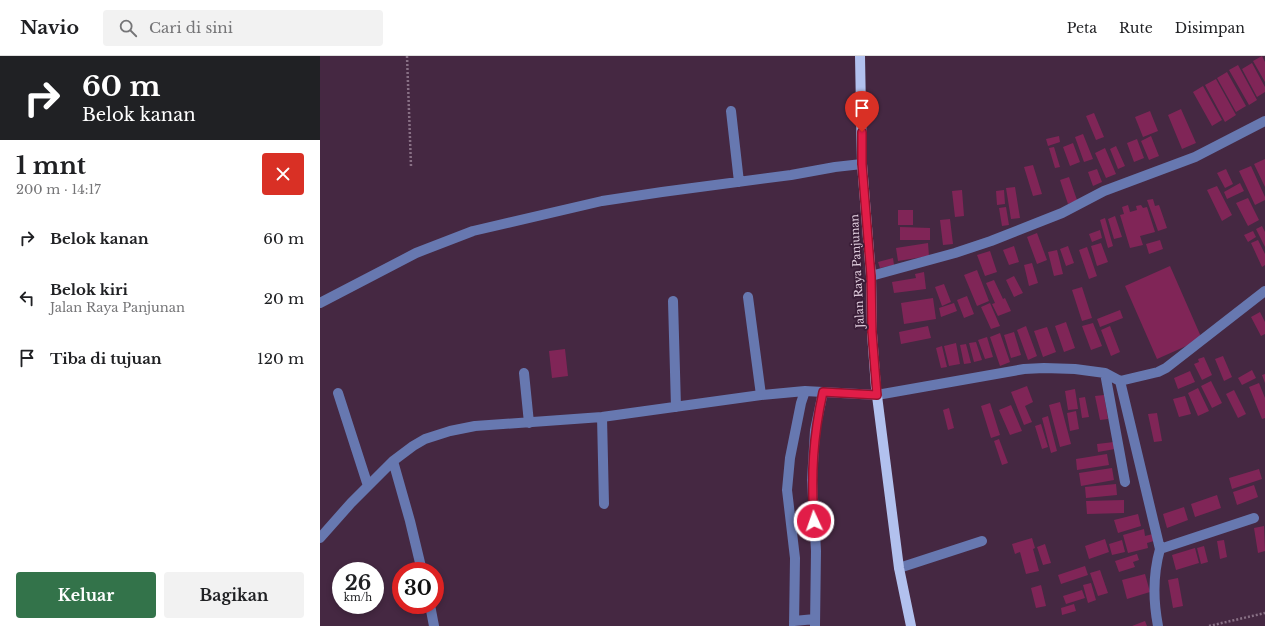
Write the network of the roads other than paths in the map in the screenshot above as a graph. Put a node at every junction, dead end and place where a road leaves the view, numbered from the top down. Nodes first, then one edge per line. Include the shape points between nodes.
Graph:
1 (860, 56) edge
2 (731, 111) dead end
3 (1265, 121) edge
4 (862, 164) junction
5 (739, 182) junction
6 (871, 276) junction
7 (1265, 291) edge
8 (748, 297) dead end
9 (320, 299) edge
10 (673, 301) dead end
11 (524, 372) dead end
12 (1105, 373) junction
13 (1120, 381) junction
14 (807, 391) junction
15 (821, 392) junction
16 (338, 393) dead end
17 (761, 395) junction
18 (877, 395) junction
19 (676, 407) junction
20 (602, 417) junction
21 (529, 423) junction
22 (393, 461) junction
23 (1124, 482) dead end
24 (368, 486) junction
25 (604, 504) dead end
26 (1254, 518) dead end
27 (320, 538) edge
28 (982, 541) dead end
29 (1160, 548) junction
30 (420, 562) edge
31 (899, 568) junction
32 (432, 614) edge
33 (796, 622) edge
34 (813, 622) edge
35 (434, 626) edge
36 (911, 626) edge
37 (1158, 626) edge

1 - 4 main road, Jalan Raya Panjunan
2 - 5 street
3 - 6 street via 1195,157 1104,191 1062,213 991,241
4 - 5 street
4 - 6 main road, Jalan Raya Panjunan
5 - 9 street via 602,201 473,231 416,253
6 - 18 main road, Jalan Raya Panjunan
7 - 13 street via 1166,368
8 - 17 street
10 - 19 street
11 - 21 street
12 - 13 street
12 - 18 street via 1061,368 1024,369
12 - 23 street
13 - 29 street
14 - 15 street
14 - 17 street
14 - 33 street via 801,403 790,458 788,490
15 - 18 street
15 - 34 street via 815,430 812,480 816,551
16 - 24 street
17 - 19 street
18 - 31 main road, Jalan Raya Panjunan
19 - 20 street
20 - 21 street
20 - 25 street
21 - 22 street via 475,426 450,431 419,443
22 - 24 street
22 - 30 street
24 - 27 street
26 - 29 street
28 - 31 street
29 - 37 street via 1154,582
31 - 36 main road, Jalan Raya Panjunan
32 - 35 street
33 - 34 street

